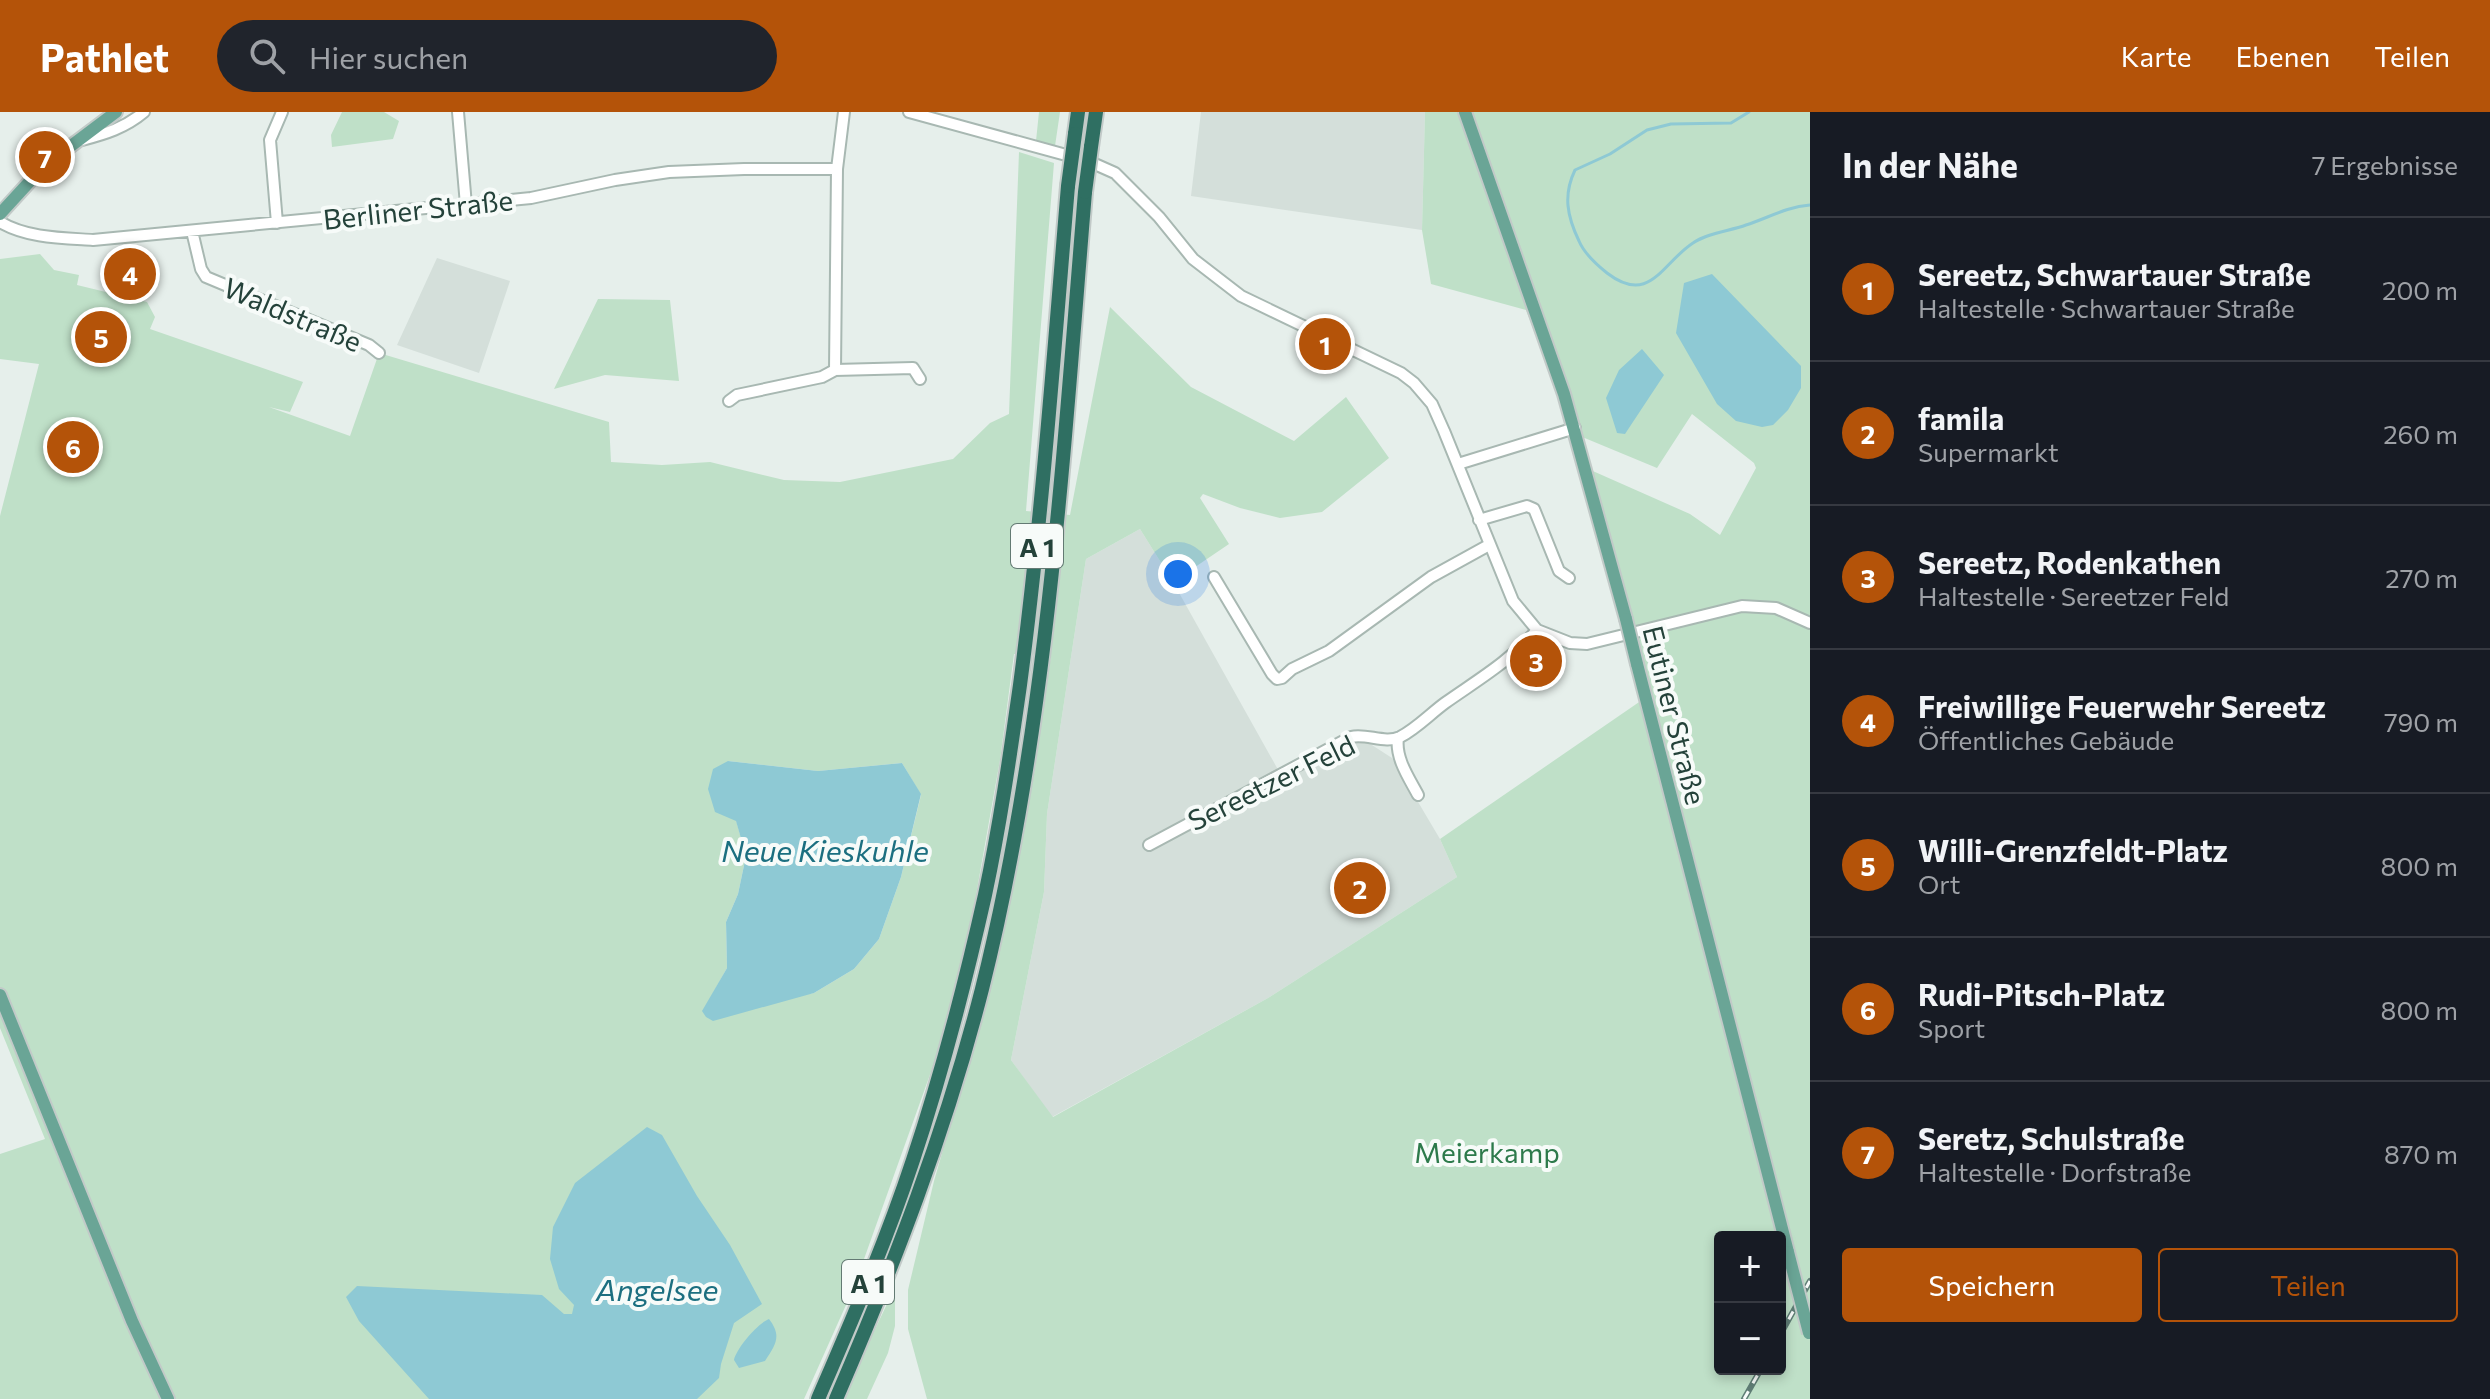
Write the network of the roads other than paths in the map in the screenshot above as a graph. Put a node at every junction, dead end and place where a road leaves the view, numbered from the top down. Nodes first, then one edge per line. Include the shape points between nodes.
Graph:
1 (116, 112) edge
2 (144, 112) edge
3 (282, 112) edge
4 (458, 112) edge
5 (844, 112) edge
6 (909, 112) edge
7 (1078, 112) edge
8 (1096, 112) edge
9 (1465, 112) edge
10 (80, 141) junction
11 (837, 169) junction
12 (466, 205) junction
13 (0, 214) edge
14 (0, 222) edge
15 (277, 223) junction
16 (192, 231) junction
17 (379, 353) dead end
18 (835, 370) junction
19 (920, 379) dead end
20 (729, 401) dead end
21 (1575, 428) junction
22 (1458, 464) junction
23 (1479, 520) junction
24 (1489, 545) junction
25 (1214, 577) dead end
26 (1569, 578) dead end
27 (1810, 623) edge
28 (1537, 630) junction
29 (1398, 738) junction
30 (1418, 795) dead end
31 (1149, 845) dead end
32 (0, 995) edge
33 (1810, 1336) edge
34 (168, 1399) edge
35 (818, 1399) edge
36 (836, 1399) edge

1 - 10 main road
2 - 10 street via 113,132
3 - 15 street via 270,140
4 - 12 street
5 - 11 street
6 - 22 street via 1115,173 1219,281 1387,364 1414,383 1432,404
7 - 35 highway, A 1, bridge via 1034,582 985,896 952,1033 912,1164
8 - 36 highway, A 1, bridge via 1050,587 1027,764 1002,900 969,1037 927,1173
9 - 21 main road, Eutiner Straße
10 - 13 main road via 43,167
11 - 12 street, Berliner Straße via 669,172
11 - 18 street
12 - 15 street, Berliner Straße
14 - 16 street, Berliner Straße via 27,233 93,240
15 - 16 street, Berliner Straße
16 - 17 street, Waldstraße via 206,277
18 - 19 street via 913,368
18 - 20 street
21 - 22 street
21 - 33 main road, Eutiner Straße, bridge
22 - 23 street
23 - 24 street
23 - 26 street via 1527,506 1534,509 1559,571
24 - 25 street via 1431,577 1329,651 1277,679
24 - 28 street via 1513,601
27 - 28 street via 1776,608 1742,606 1587,644
28 - 29 street via 1491,674
29 - 30 street, Sereetzer Feld via 1397,748
29 - 31 street, Sereetzer Feld via 1351,737
32 - 34 main road

